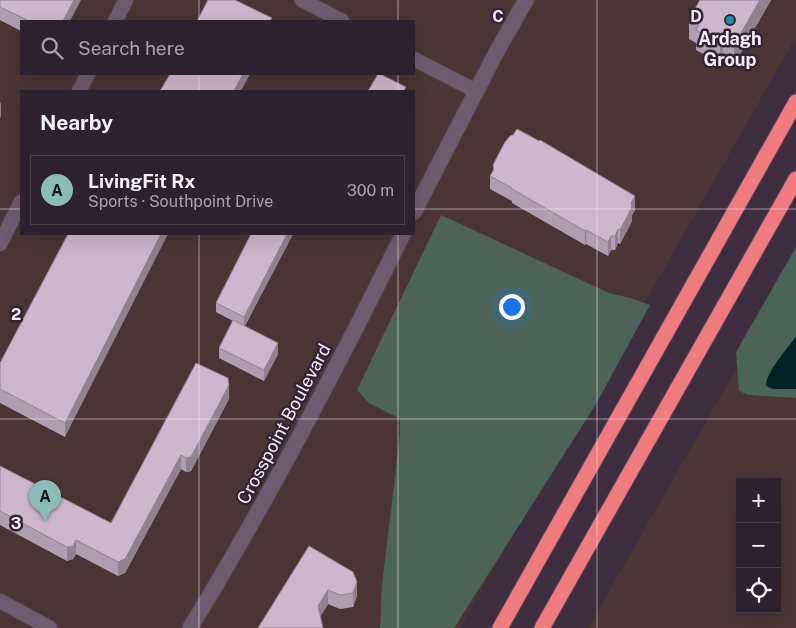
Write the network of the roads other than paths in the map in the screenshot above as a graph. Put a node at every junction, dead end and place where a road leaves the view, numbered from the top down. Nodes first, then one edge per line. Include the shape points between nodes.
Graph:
1 (126, 0) edge
2 (302, 0) edge
3 (526, 0) edge
4 (116, 20) edge
5 (340, 20) edge
6 (415, 60) edge
7 (87, 75) edge
8 (80, 90) edge
9 (476, 91) junction
10 (796, 102) edge
11 (796, 179) edge
12 (20, 204) edge
13 (415, 210) edge
14 (402, 235) edge
15 (0, 244) edge
16 (0, 601) edge
17 (50, 628) edge
18 (190, 628) edge
19 (500, 628) edge
20 (542, 628) edge

1 - 4 street
2 - 5 street
3 - 9 street
6 - 9 street
7 - 8 street
9 - 13 street
10 - 19 highway
11 - 20 highway
12 - 15 street
14 - 18 street, Crosspoint Boulevard via 310,418
16 - 17 street

